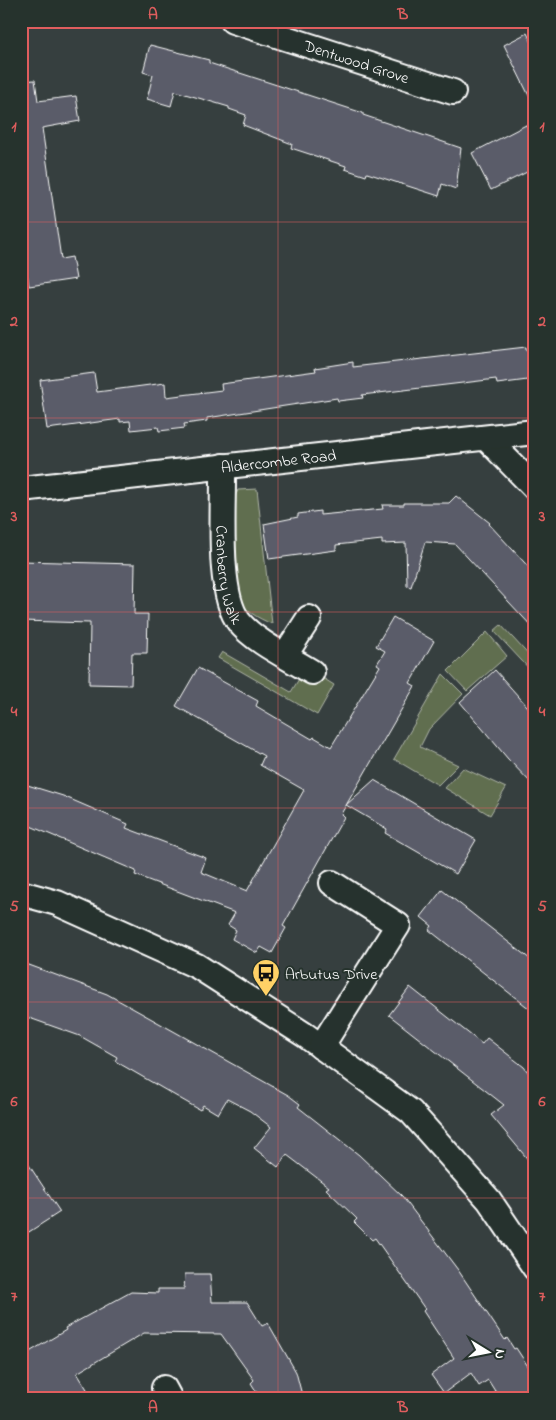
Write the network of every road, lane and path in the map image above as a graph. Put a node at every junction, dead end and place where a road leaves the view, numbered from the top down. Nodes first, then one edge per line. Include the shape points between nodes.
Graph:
1 (233, 21) edge
2 (453, 92) dead end
3 (535, 432) edge
4 (488, 439) junction
5 (223, 466) junction
6 (535, 488) edge
7 (21, 490) edge
8 (309, 618) dead end
9 (285, 655) junction
10 (312, 672) dead end
11 (332, 883) dead end
12 (21, 893) edge
13 (322, 1047) junction
14 (535, 1268) edge

1 - 2 street, Dentwood Grove
3 - 4 street, Aldercombe Road
4 - 5 street, Aldercombe Road
4 - 6 street
5 - 7 street, Aldercombe Road
5 - 9 street, Cranberry Walk via 224,584 230,604 239,621
8 - 9 street
9 - 10 street, Cranberry Walk
11 - 13 street via 398,925
12 - 13 street via 57,903 197,966
13 - 14 street via 411,1112 489,1200

